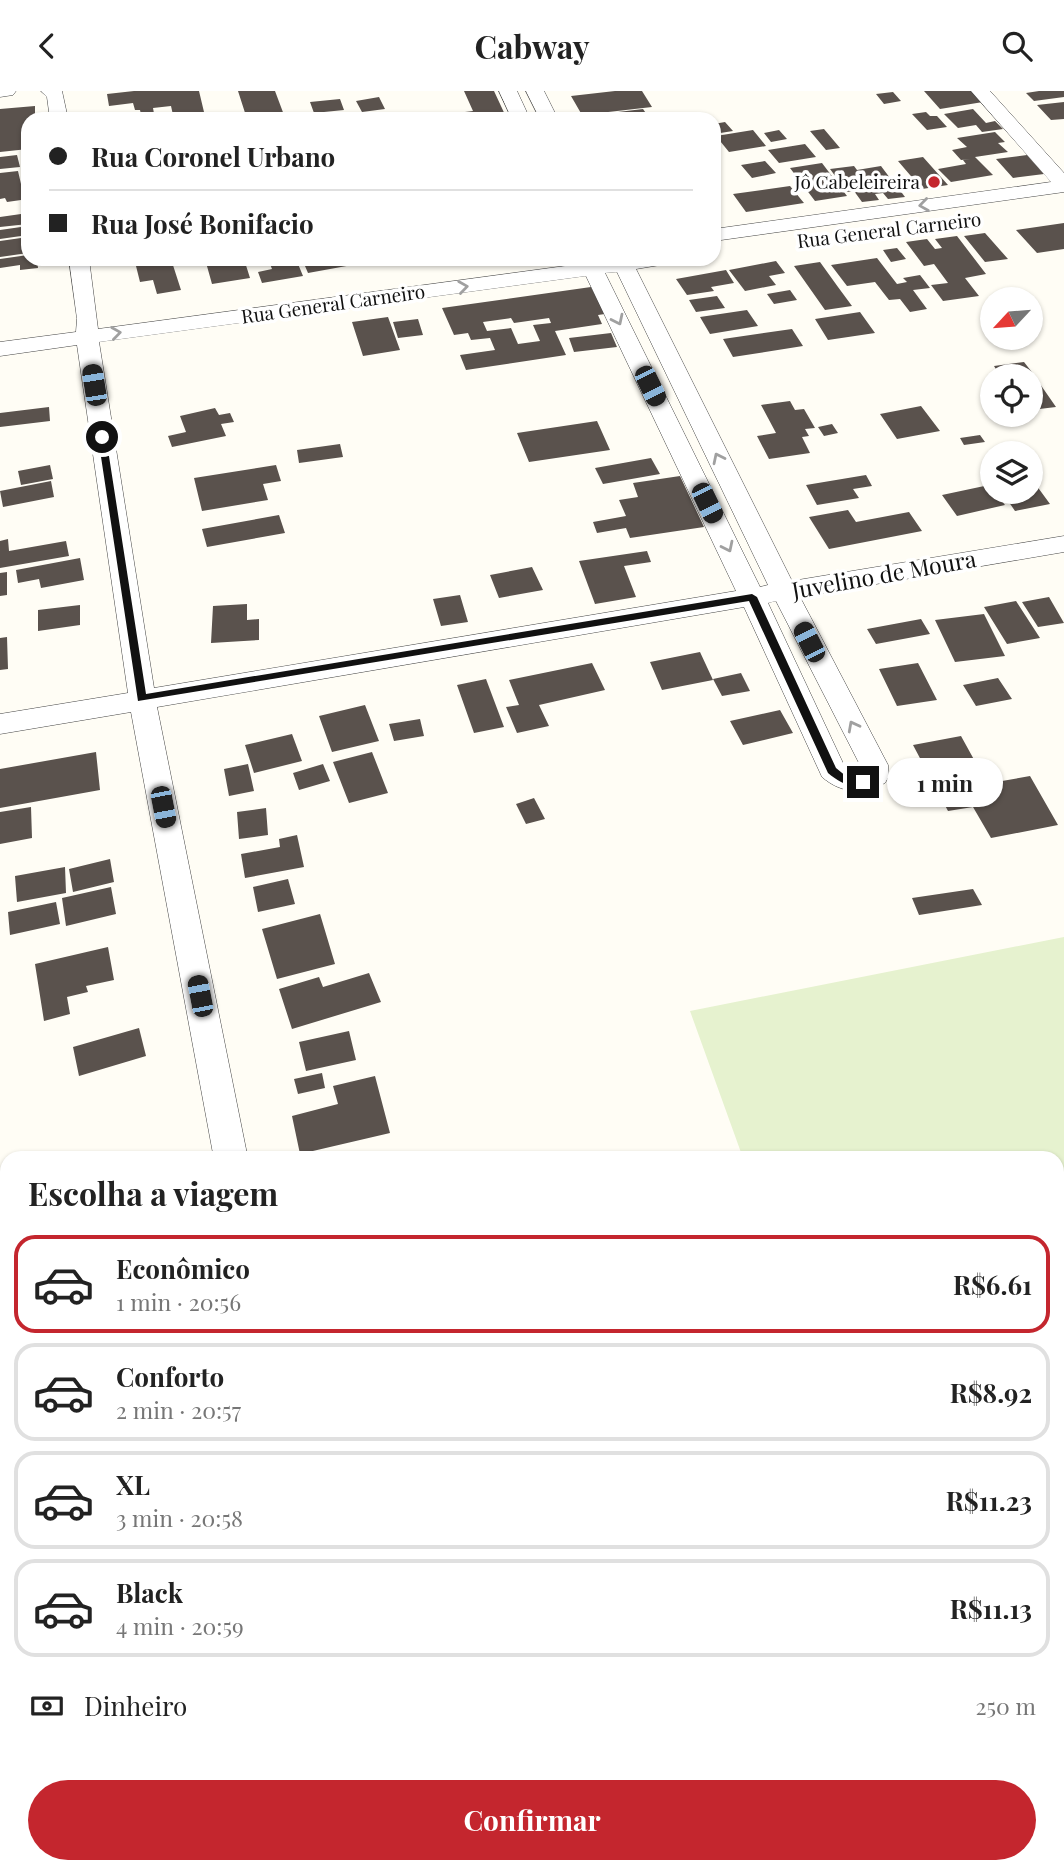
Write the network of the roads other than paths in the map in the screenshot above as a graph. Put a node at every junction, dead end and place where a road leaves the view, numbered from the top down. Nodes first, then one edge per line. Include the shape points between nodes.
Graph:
1 (7, 91) edge
2 (508, 91) edge
3 (535, 91) edge
4 (980, 91) edge
5 (0, 92) edge
6 (56, 92) edge
7 (58, 112) edge
8 (518, 112) edge
9 (546, 112) edge
10 (1064, 185) edge
11 (970, 199) junction
12 (849, 226) junction
13 (721, 236) edge
14 (740, 240) junction
15 (721, 250) edge
16 (80, 266) edge
17 (518, 266) edge
18 (570, 266) edge
19 (592, 266) edge
20 (624, 266) edge
21 (498, 273) junction
22 (88, 328) junction
23 (0, 331) edge
24 (0, 349) edge
25 (1064, 544) edge
26 (784, 592) junction
27 (752, 597) junction
28 (142, 698) junction
29 (0, 725) edge
30 (229, 1151) edge

1 - 5 street
2 - 8 street
3 - 9 street
4 - 10 street
6 - 7 street
10 - 11 street, Rua General Carneiro
11 -> 12 street, Rua General Carneiro
11 - 12 street, Rua General Carneiro via 979,218
12 - 14 street, Rua General Carneiro
13 - 14 street, Rua General Carneiro
14 - 15 street, Rua General Carneiro
16 - 22 street
17 - 21 street, Rua General Carneiro
18 - 21 street, Rua General Carneiro
19 -> 27 street
26 -> 20 street
21 - 22 street, Rua General Carneiro
22 - 23 street, Rua General Carneiro
22 - 24 street, Rua General Carneiro
22 - 28 street
25 - 26 street, Juvelino de Moura
26 - 27 street, Juvelino de Moura
27 -> 26 street via 832,770 845,781 863,782 875,776 874,765
27 - 28 street, Juvelino de Moura
28 - 29 street, Juvelino de Moura
28 - 30 street

